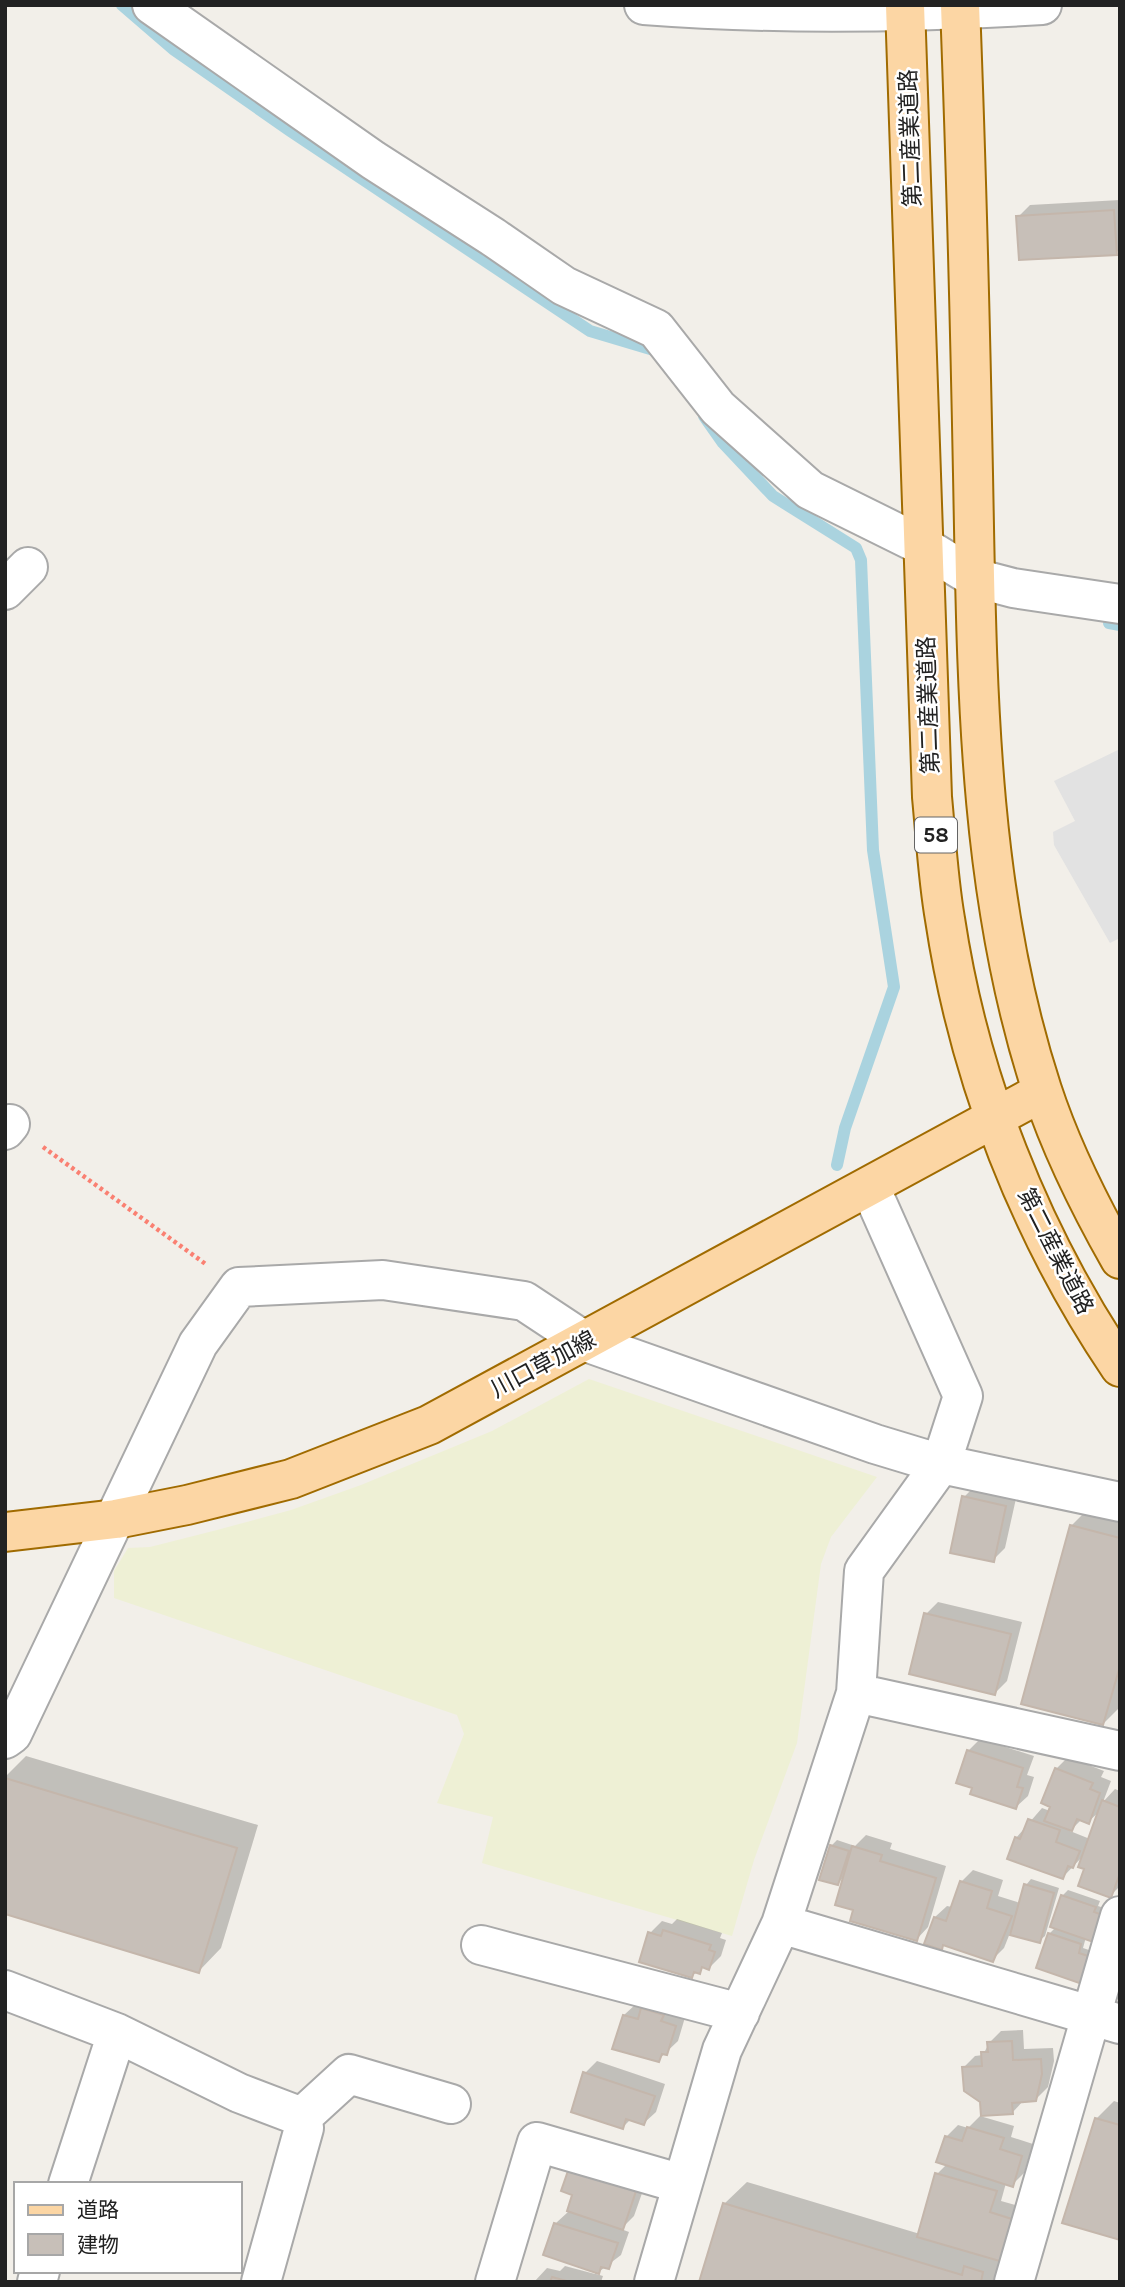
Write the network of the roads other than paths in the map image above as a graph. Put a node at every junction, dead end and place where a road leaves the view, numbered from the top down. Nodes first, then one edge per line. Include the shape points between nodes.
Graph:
1 (152, 5) edge
2 (644, 5) edge
3 (1042, 5) edge
4 (960, 7) edge
5 (906, 8) edge
6 (921, 545) junction
7 (975, 578) junction
8 (1120, 604) edge
9 (1042, 1092) junction
10 (992, 1118) junction
11 (870, 1187) junction
12 (1120, 1259) edge
13 (586, 1342) junction
14 (1120, 1367) edge
15 (941, 1464) junction
16 (1120, 1502) edge
17 (116, 1519) junction
18 (5, 1532) edge
19 (856, 1693) junction
20 (5, 1739) edge
21 (1120, 1751) edge
22 (1120, 1916) edge
23 (781, 1924) junction
24 (481, 1945) dead end
25 (5, 1990) edge
26 (740, 2013) junction
27 (1105, 2019) edge
28 (117, 2033) junction
29 (451, 2104) dead end
30 (302, 2117) junction
31 (69, 2182) edge
32 (682, 2184) junction
33 (261, 2282) edge
34 (495, 2282) edge
35 (654, 2282) edge
36 (1014, 2282) edge

1 - 6 street via 373,160 564,286 656,329 718,408 810,490
2 - 5 street via 707,10
3 - 4 street
4 - 5 street
4 - 7 main road, 58
5 - 6 main road, 第二産業道路 / 58
6 - 7 street
6 - 10 main road, 第二産業道路 / 58 via 932,797 945,919 964,1016
7 - 8 street
7 - 9 main road, 58 via 980,727 998,897 1018,1003
9 - 10 main road, 川口草加線
9 - 12 main road, 58 via 1095,1214
10 - 11 main road, 川口草加線
10 - 14 main road, 第二産業道路 / 58 via 1046,1238
11 - 13 main road, 川口草加線
11 - 15 street via 963,1396
13 - 15 street
13 - 17 main road, 川口草加線 via 429,1425 291,1479
13 - 17 street via 524,1301 383,1280 239,1287 198,1344
15 - 16 street
15 - 19 street via 864,1571
17 - 18 main road, 川口草加線
17 - 20 street via 12,1734
19 - 21 street
19 - 23 street
22 - 27 street
23 - 26 street
23 - 27 street
24 - 26 street
25 - 28 street
26 - 32 street via 722,2050
27 - 36 street
28 - 30 street via 239,2093
28 - 31 street
29 - 30 street via 349,2074
30 - 33 street via 304,2127
32 - 34 street via 537,2142
32 - 35 street

